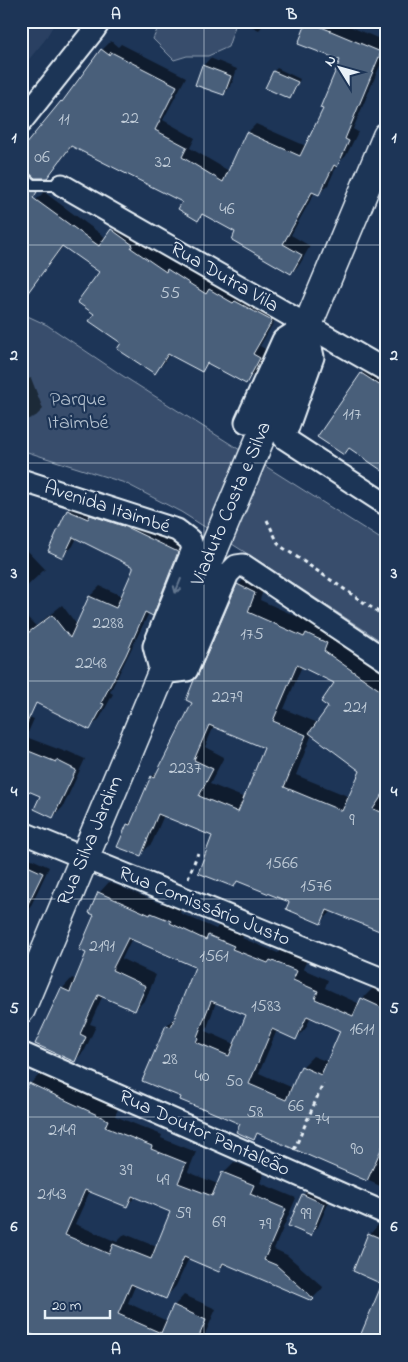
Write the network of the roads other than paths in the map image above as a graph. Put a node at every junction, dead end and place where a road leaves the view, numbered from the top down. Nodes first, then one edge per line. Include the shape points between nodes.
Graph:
1 (100, 21) edge
2 (21, 122) edge
3 (387, 136) edge
4 (21, 175) edge
5 (62, 185) joint
6 (306, 325) junction
7 (387, 371) edge
8 (246, 422) dead end
9 (21, 480) edge
10 (387, 505) edge
11 (175, 641) joint
12 (387, 661) edge
13 (161, 672) junction
14 (21, 832) edge
15 (84, 858) junction
16 (387, 982) edge
17 (21, 1009) edge
18 (21, 1053) edge
19 (387, 1214) edge

1 - 2 street
3 - 6 street
4 - 5 lane via 32,185
5 - 6 street, Rua Dutra Vila
6 - 7 street, Rua Dutra Vila
6 - 8 street via 283,340
6 - 10 street via 312,357 284,438
6 - 11 street, Viaduto Costa e Silva
9 -> 13 street, Avenida Itaimbé via 177,530 190,540 193,549 154,646
11 - 13 street, Rua Silva Jardim
12 - 13 street via 242,566 236,566 228,574 187,670
13 - 15 street, Rua Silva Jardim
14 - 15 street, Rua Comissário Justo
15 - 16 street, Rua Comissário Justo
15 - 17 street, Rua Silva Jardim
18 - 19 street, Rua Doutor Pantaleão

